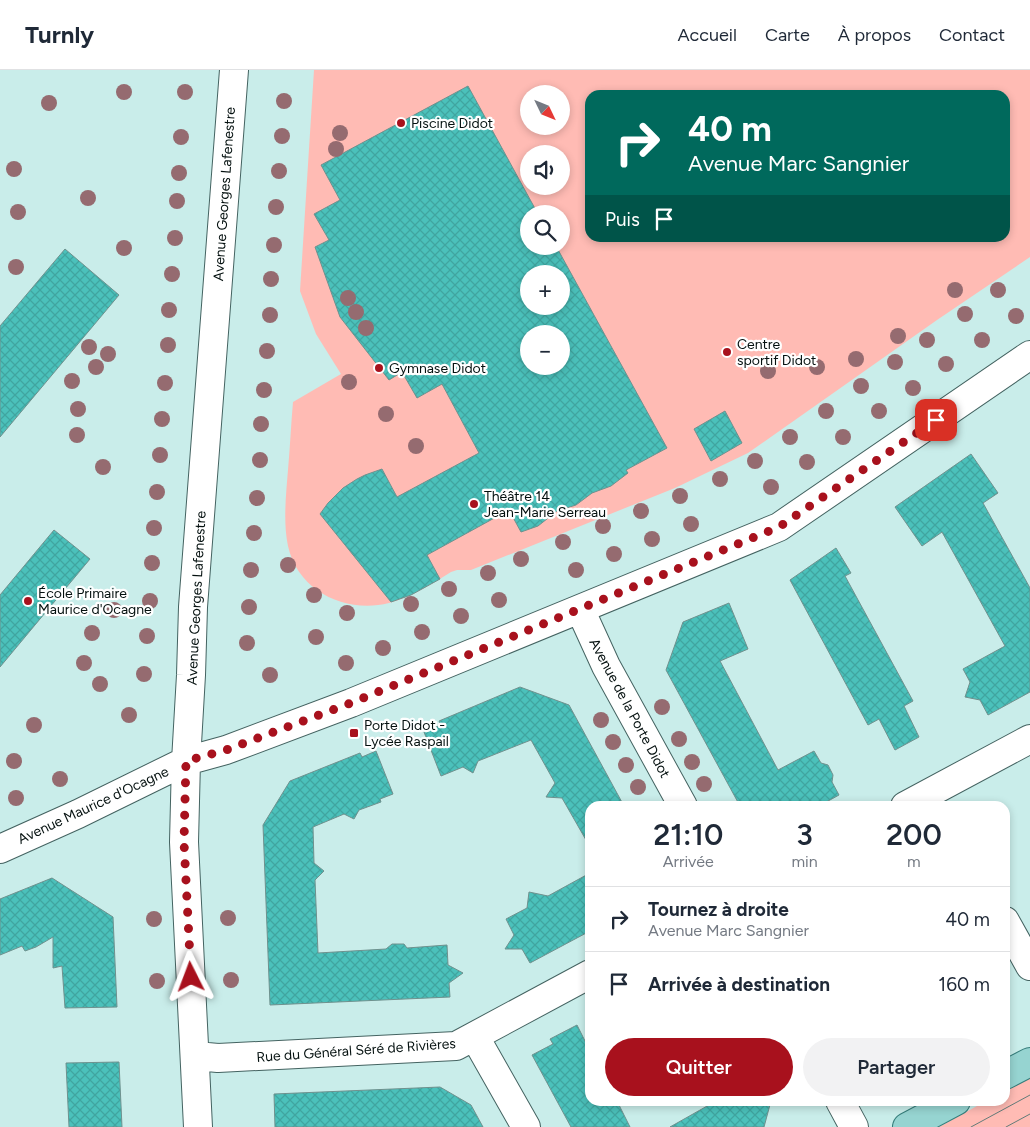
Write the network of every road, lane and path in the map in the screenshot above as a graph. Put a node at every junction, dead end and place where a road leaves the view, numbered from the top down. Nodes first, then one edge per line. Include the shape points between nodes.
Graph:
1 (234, 70) edge
2 (1030, 355) edge
3 (580, 609) junction
4 (1030, 739) edge
5 (186, 761) junction
6 (938, 799) edge
7 (679, 801) edge
8 (0, 849) edge
9 (1010, 930) edge
10 (1030, 966) edge
11 (585, 977) edge
12 (475, 1037) junction
13 (196, 1056) junction
14 (1030, 1062) edge
15 (1010, 1073) edge
16 (843, 1106) edge
17 (947, 1106) edge
18 (198, 1127) edge
19 (526, 1127) edge
20 (854, 1127) edge
21 (907, 1127) edge

1 - 5 street, Avenue Georges Lafenestre via 194,607
2 - 3 street, Avenue Maurice d'Ocagne via 779,527
3 - 5 street, Avenue Maurice d'Ocagne via 351,703 226,750
3 - 7 street, Avenue de la Porte Didot via 606,666
4 - 6 street
5 - 8 street, Avenue Maurice d'Ocagne
5 - 13 street, Avenue Georges Lafenestre via 184,842
9 - 10 street
11 - 12 street, Rue du Général Séré de Rivières
12 - 13 street, Rue du Général Séré de Rivières via 456,1046 218,1058
12 - 19 street
13 - 18 street, Avenue Georges Lafenestre
14 - 15 main road
16 - 20 street
17 - 21 main road

